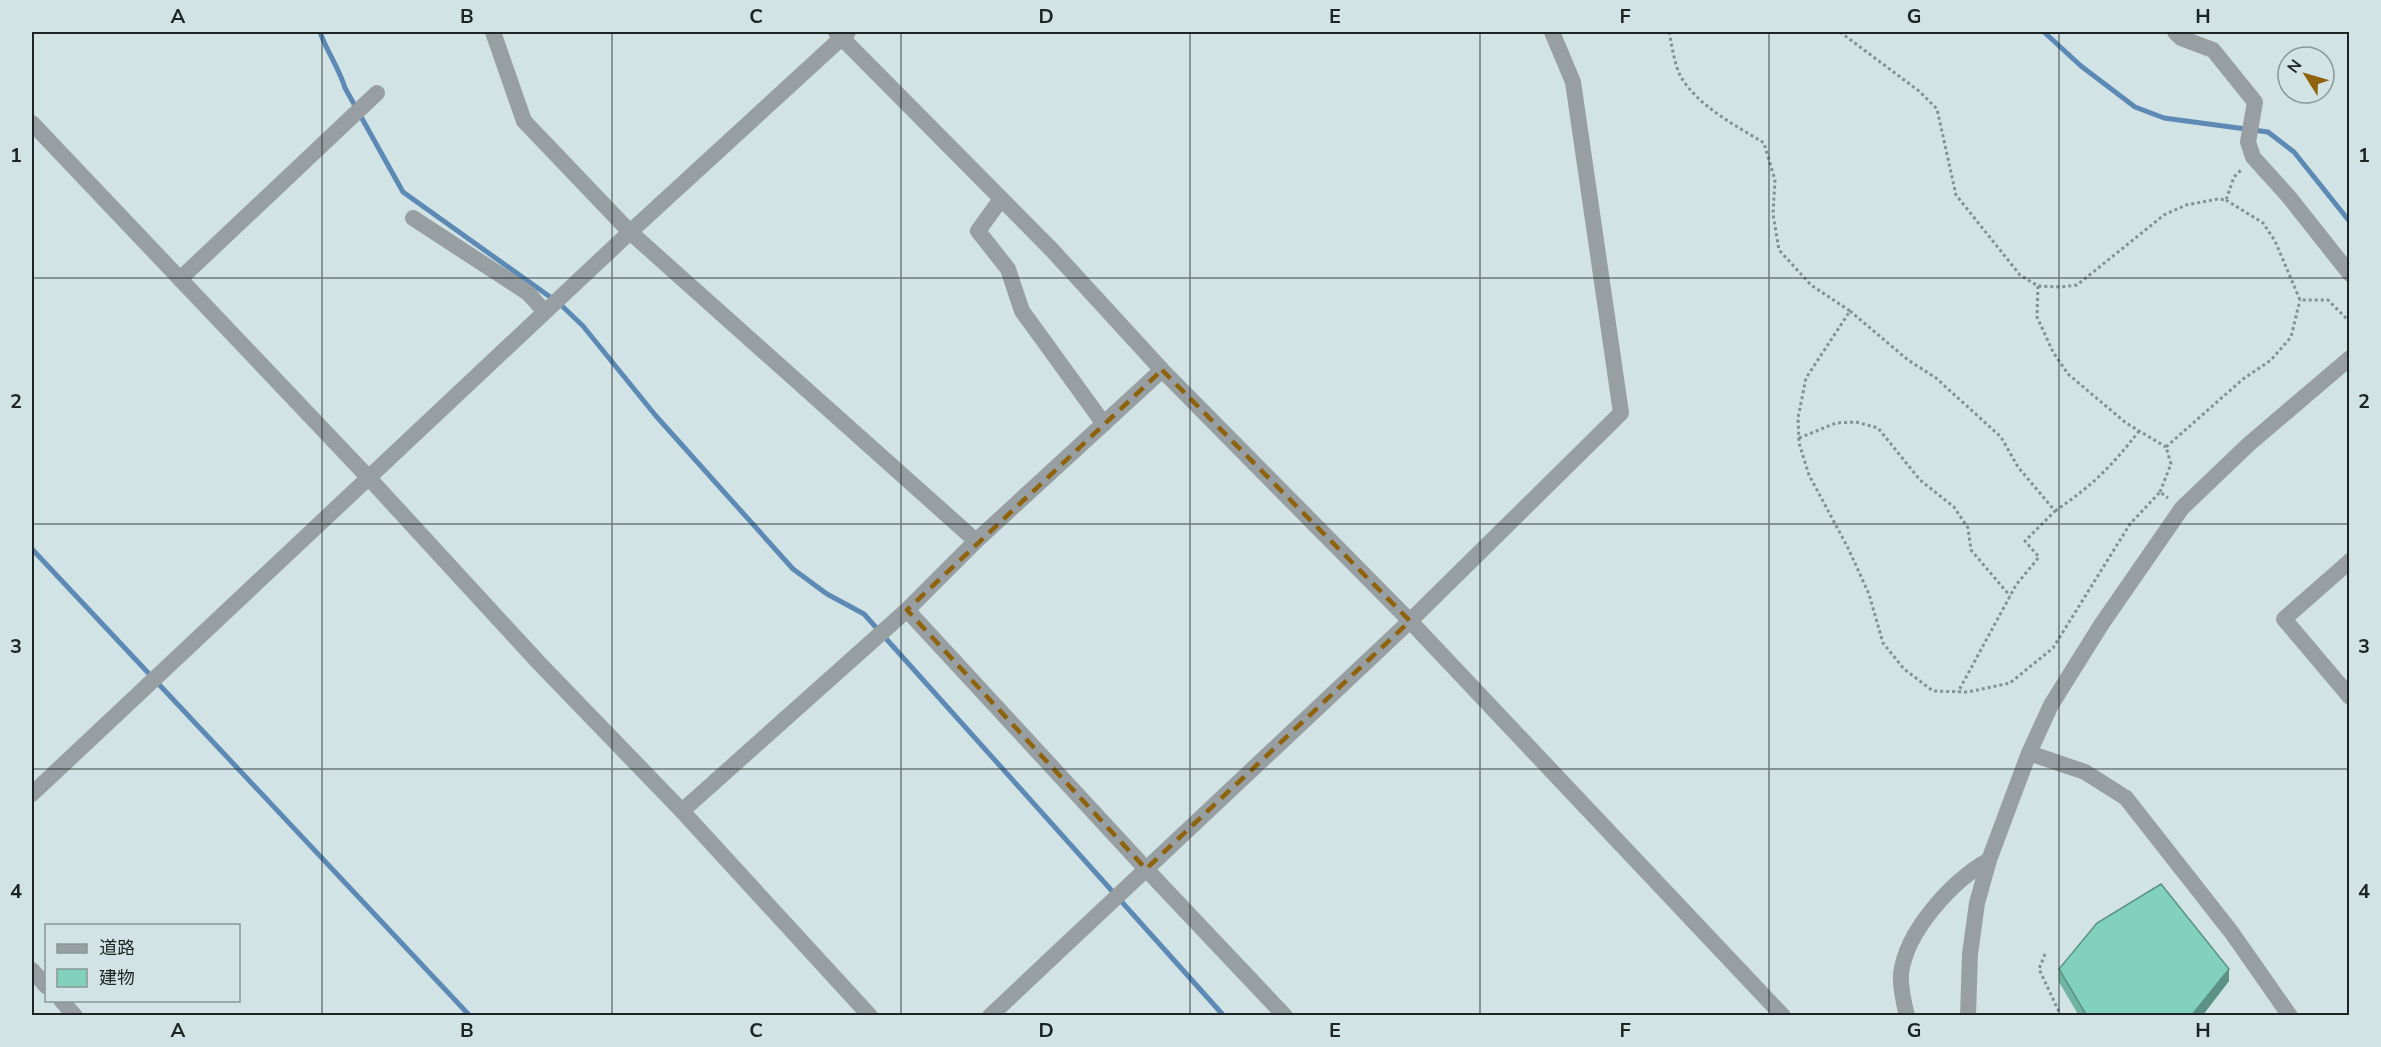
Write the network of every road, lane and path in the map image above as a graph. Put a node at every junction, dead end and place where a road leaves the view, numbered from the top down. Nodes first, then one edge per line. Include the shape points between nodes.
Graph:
1 (493, 32) edge
2 (1552, 32) edge
3 (1669, 32) edge
4 (1840, 32) edge
5 (2175, 32) edge
6 (842, 34) edge
7 (377, 93) dead end
8 (32, 123) edge
9 (2253, 157) junction
10 (1001, 199) junction
11 (2226, 200) junction
12 (414, 218) dead end
13 (630, 232) junction
14 (2349, 274) edge
15 (180, 279) junction
16 (2038, 286) junction
17 (2300, 300) junction
18 (1850, 311) junction
19 (545, 312) junction
20 (2349, 322) edge
21 (2349, 358) edge
22 (1162, 370) junction
23 (1104, 424) junction
24 (2139, 431) junction
25 (1799, 438) junction
26 (2166, 447) junction
27 (368, 477) junction
28 (2160, 492) junction
29 (2182, 508) junction
30 (2055, 511) junction
31 (976, 541) junction
32 (2349, 561) edge
33 (2010, 596) junction
34 (907, 610) junction
35 (1410, 621) junction
36 (1959, 692) junction
37 (2349, 697) edge
38 (2029, 753) junction
39 (32, 794) edge
40 (682, 811) junction
41 (1989, 860) junction
42 (1146, 869) junction
43 (2045, 954) dead end
44 (32, 970) edge
45 (45, 985) edge
46 (63, 1002) edge
47 (75, 1016) edge
48 (870, 1016) edge
49 (990, 1016) edge
50 (1285, 1016) edge
51 (1783, 1016) edge
52 (1907, 1016) edge
53 (1968, 1016) edge
54 (2061, 1016) edge
55 (2290, 1016) edge

1 - 13 street via 524,121
2 - 35 street via 1573,82 1621,413
3 - 18 path via 1680,76 1704,103 1764,143 1774,180 1773,214 1779,250 1811,285
4 - 16 path via 1919,91 1936,109 1956,195 2020,275
5 - 9 street via 2213,50 2255,102 2248,142
6 - 10 street
6 - 13 street
7 - 15 street
8 - 15 street
9 - 11 path via 2234,177
9 - 14 street via 2289,196
10 - 22 street
10 - 23 street via 978,231 1008,269 1022,311
11 - 16 path via 2187,205 2164,215 2077,285
11 - 17 path via 2263,223 2276,241
12 - 19 street via 528,293
13 - 19 street
13 - 31 street
15 - 27 street
16 - 24 path via 2037,317 2068,374
17 - 20 path via 2328,300
17 - 26 path via 2291,337 2271,360 2243,379
18 - 25 path via 1806,378 1798,418
18 - 30 path via 1908,360 1936,378 2001,437 2018,467
19 - 27 street
21 - 29 street
22 - 23 street
22 - 35 street
23 - 31 street
24 - 26 path
24 - 30 path via 2091,486
25 - 33 path via 1836,423 1856,422 1878,428 1920,480 1953,507 1968,528 1971,550
25 - 36 path via 1809,475 1869,594 1883,643 1904,669 1934,691
26 - 28 path via 2171,464
27 - 39 street
27 - 40 street
28 - 29 path
28 - 36 path via 2130,524 2053,648 2010,683
29 - 38 street via 2051,705
30 - 33 path via 2025,541 2039,557
31 - 34 street
32 - 37 street via 2284,619
33 - 36 path
34 - 40 street
34 - 42 street
35 - 42 street
35 - 51 street
38 - 41 street
38 - 55 street via 2085,772 2126,798 2232,933
40 - 48 street
41 - 52 street via 1972,869 1928,914 1909,944 1901,976
41 - 53 street via 1971,944
42 - 49 street
42 - 50 street
43 - 54 path via 2039,969
44 - 45 street
46 - 47 street

